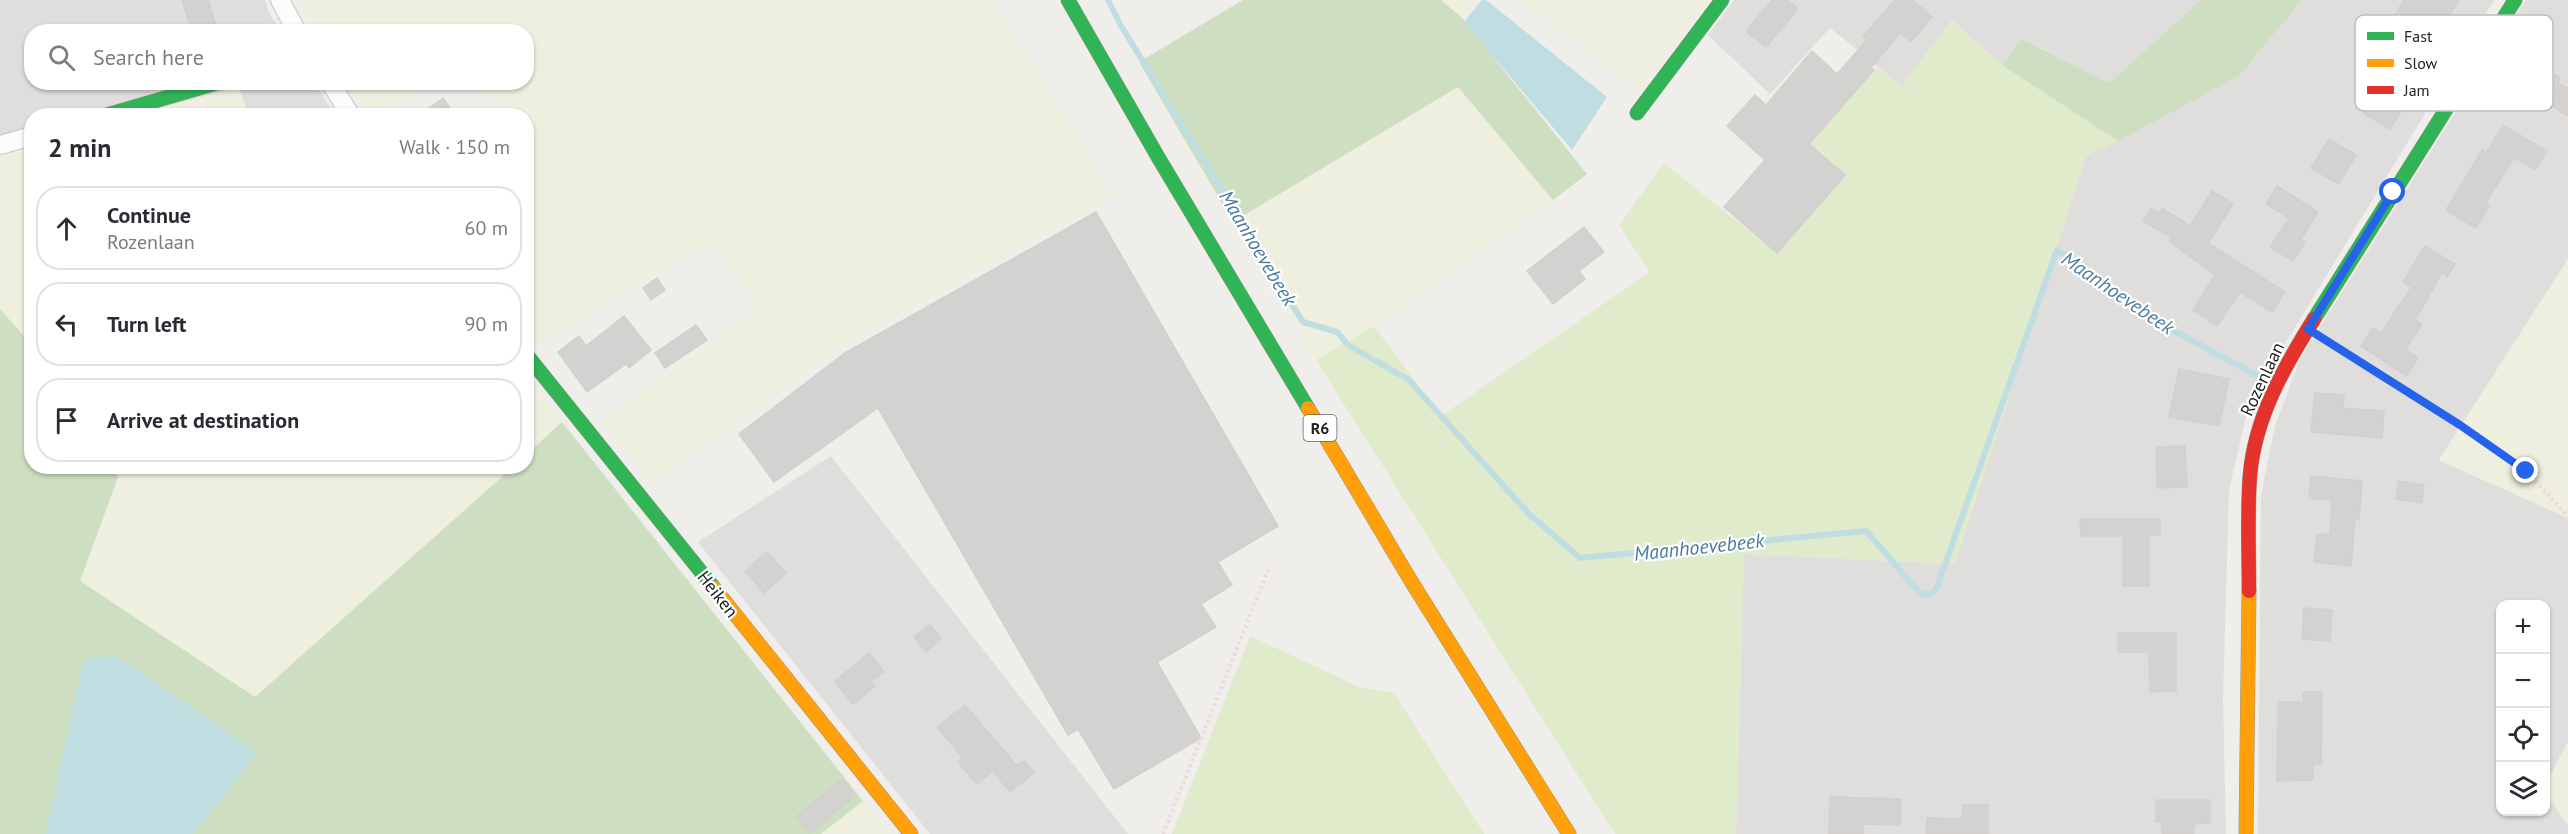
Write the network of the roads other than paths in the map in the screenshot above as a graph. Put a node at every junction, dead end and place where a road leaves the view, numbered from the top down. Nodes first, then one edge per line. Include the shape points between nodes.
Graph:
1 (280, 0) edge
2 (1062, 0) edge
3 (1068, 0) edge
4 (1722, 0) edge
5 (2515, 0) edge
6 (2506, 15) edge
7 (1077, 18) junction
8 (293, 24) edge
9 (192, 90) edge
10 (335, 90) edge
11 (131, 108) edge
12 (346, 108) edge
13 (2445, 111) edge
14 (1636, 113) dead end
15 (24, 138) edge
16 (0, 145) edge
17 (534, 364) edge
18 (911, 834) edge
19 (1569, 834) edge
20 (2246, 834) edge

1 - 8 street
2 - 7 street, R6
3 - 7 street, R6
4 - 14 street
5 - 6 street, Rozenlaan
7 - 19 street, R6 via 1436,622
9 - 11 street
10 - 12 street
13 - 20 street, Rozenlaan via 2282,370 2259,428 2250,474
15 - 16 street
17 - 18 street, Heiken

